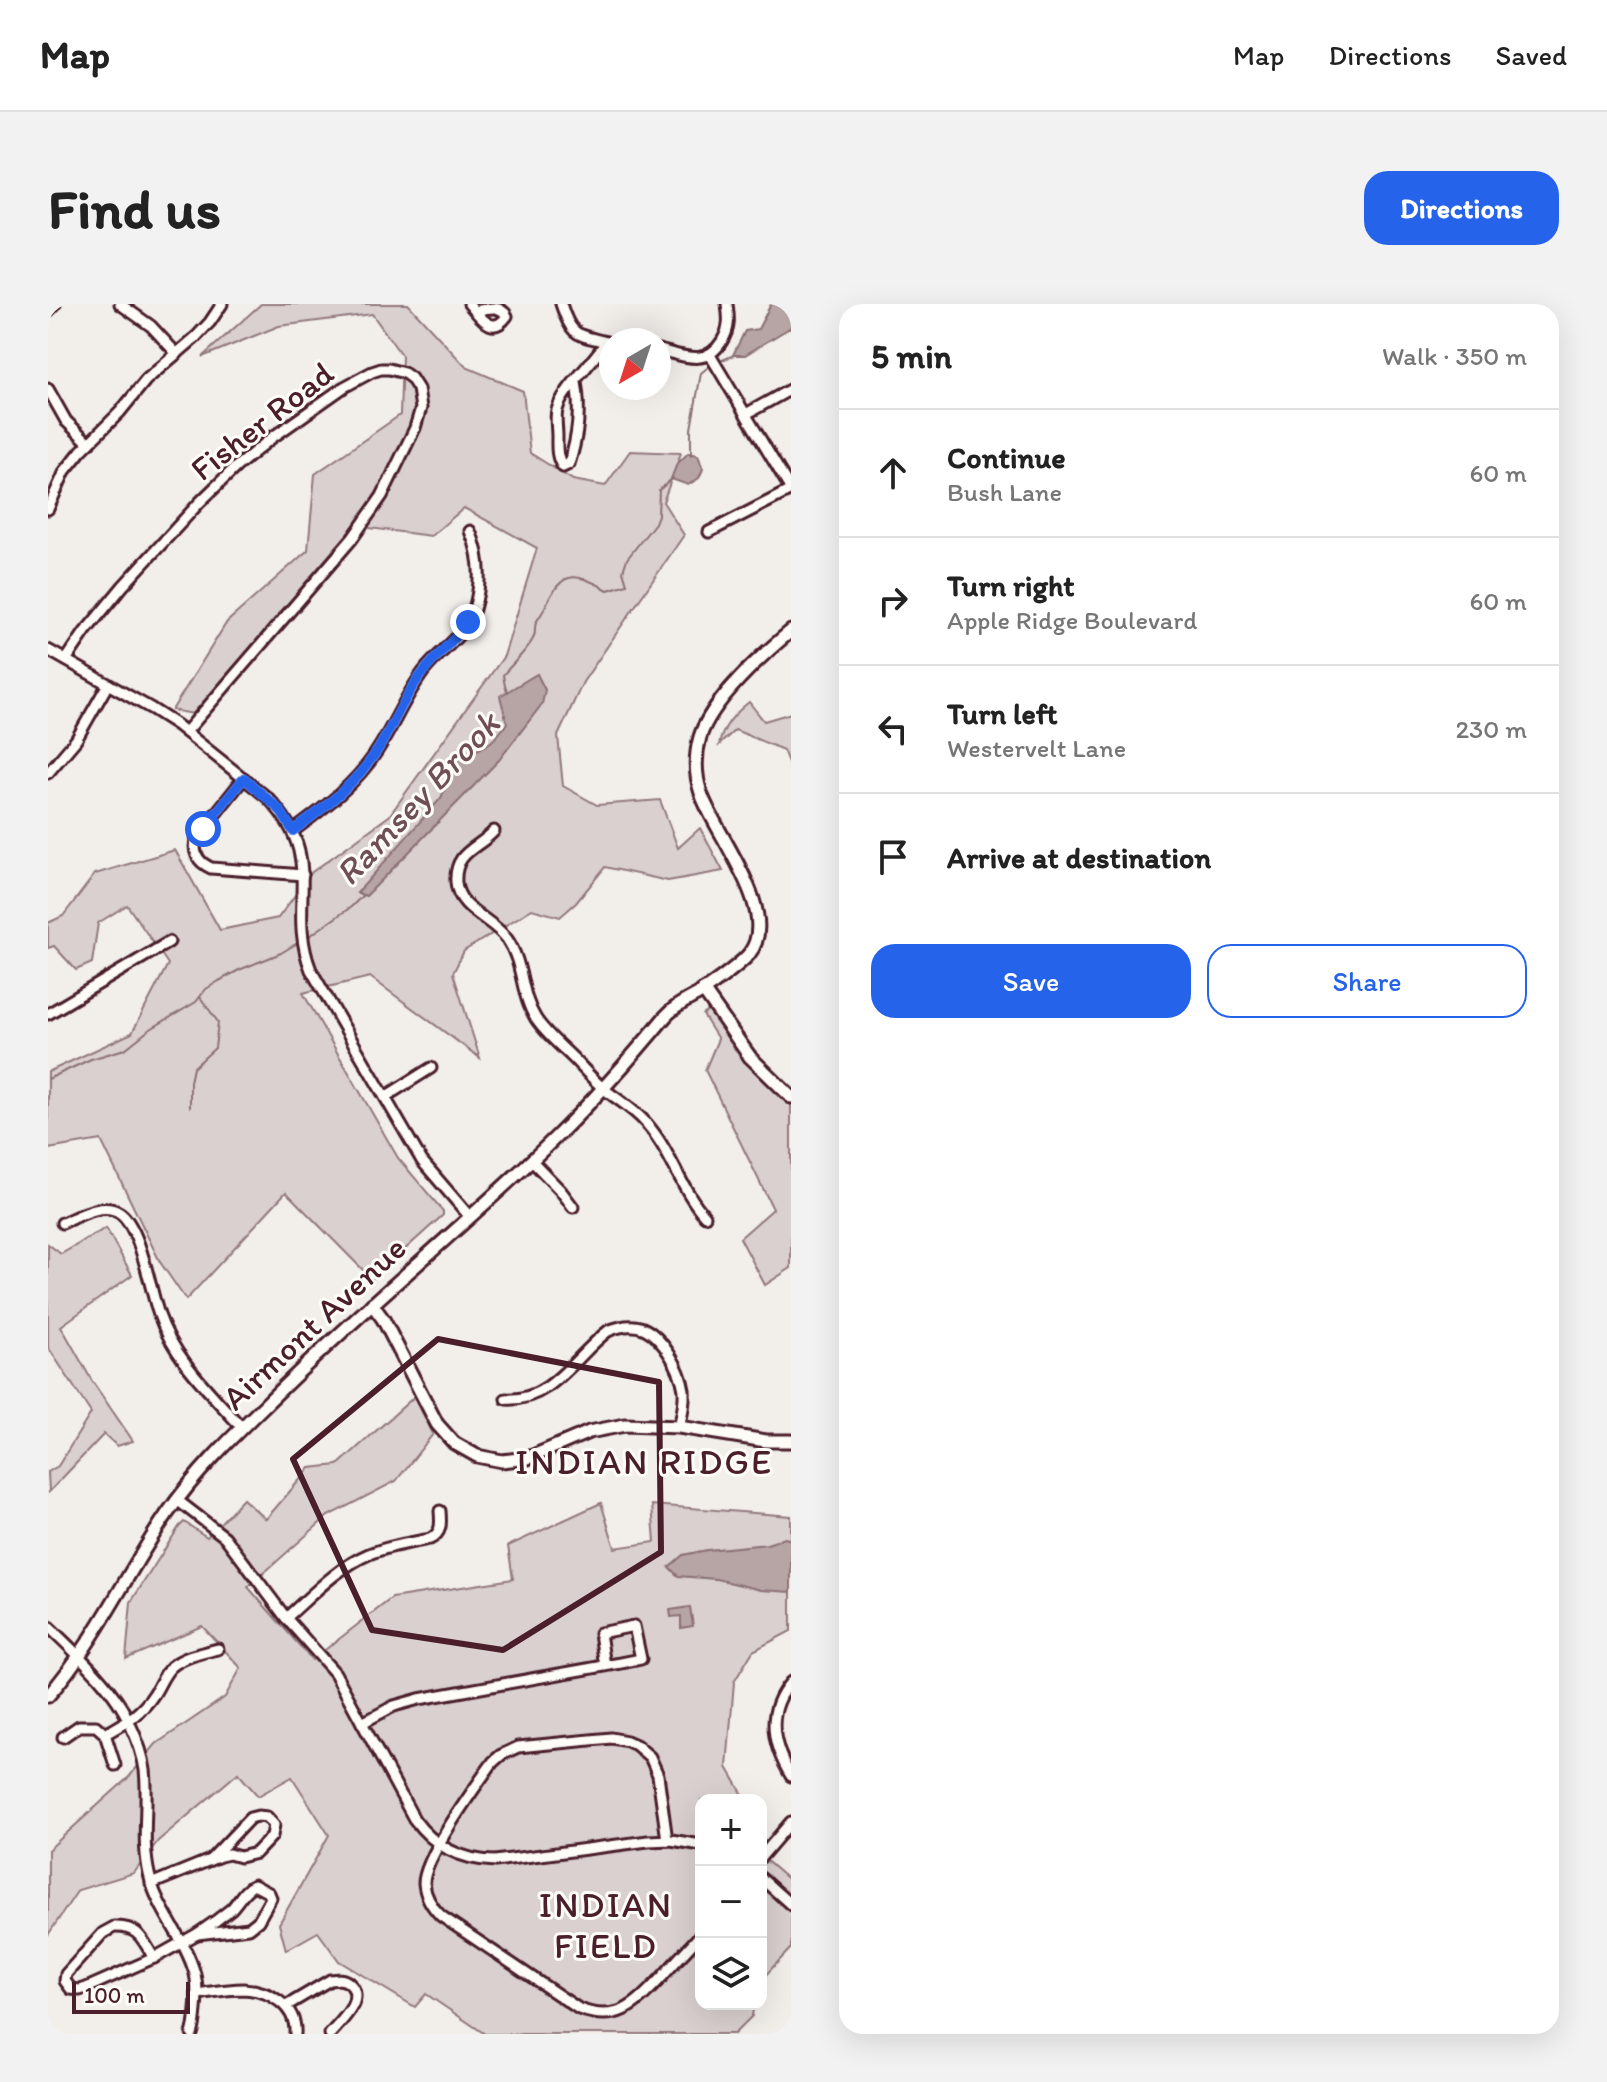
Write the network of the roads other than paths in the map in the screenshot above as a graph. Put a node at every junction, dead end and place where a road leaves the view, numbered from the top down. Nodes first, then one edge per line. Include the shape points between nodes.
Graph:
1 (54, 304) edge
2 (120, 304) edge
3 (222, 304) edge
4 (561, 304) edge
5 (727, 304) edge
6 (48, 310) edge
7 (599, 341) edge
8 (671, 353) edge
9 (177, 354) junction
10 (599, 354) edge
11 (710, 355) junction
12 (576, 382) junction
13 (48, 389) edge
14 (791, 389) edge
15 (746, 414) junction
16 (89, 443) junction
17 (791, 490) edge
18 (48, 509) edge
19 (470, 531) dead end
20 (709, 532) dead end
21 (791, 631) edge
22 (48, 650) edge
23 (66, 660) junction
24 (108, 684) junction
25 (186, 732) junction
26 (48, 773) edge
27 (244, 778) junction
28 (293, 831) junction
29 (494, 831) dead end
30 (303, 875) junction
31 (169, 942) dead end
32 (703, 990) junction
33 (48, 1014) edge
34 (431, 1068) dead end
35 (603, 1088) junction
36 (385, 1097) junction
37 (791, 1097) edge
38 (531, 1160) junction
39 (573, 1207) dead end
40 (705, 1216) dead end
41 (470, 1217) junction
42 (62, 1223) dead end
43 (372, 1304) junction
44 (506, 1399) dead end
45 (679, 1427) junction
46 (242, 1428) junction
47 (791, 1441) edge
48 (177, 1500) junction
49 (440, 1511) dead end
50 (286, 1618) junction
51 (48, 1626) edge
52 (218, 1649) dead end
53 (79, 1658) junction
54 (605, 1666) junction
55 (791, 1682) edge
56 (48, 1696) edge
57 (129, 1720) junction
58 (362, 1723) junction
59 (105, 1734) junction
60 (63, 1737) dead end
61 (115, 1765) dead end
62 (791, 1776) edge
63 (791, 1822) edge
64 (667, 1840) junction
65 (438, 1844) junction
66 (695, 1844) edge
67 (767, 1850) edge
68 (210, 1860) junction
69 (767, 1883) edge
70 (151, 1884) junction
71 (791, 1905) edge
72 (197, 1934) junction
73 (697, 1938) edge
74 (180, 1942) junction
75 (154, 1958) junction
76 (197, 1994) junction
77 (286, 2006) junction
78 (192, 2034) edge
79 (295, 2034) edge
80 (330, 2034) edge

1 - 6 street
2 - 9 street
3 - 9 street
4 - 7 street via 575,332
5 - 11 street via 728,330
8 - 11 street
9 - 16 street
10 - 12 street
11 - 15 street
12 - 12 street via 556,414 557,455 563,467 569,464 579,418
13 - 16 street via 66,421
14 - 15 street
15 - 17 street
16 - 18 street via 65,471
17 - 20 street
19 - 28 street via 480,565 468,622 416,681 368,763
21 - 32 street, Airmont Avenue via 738,680 709,717 699,740 701,794 737,863 759,924 751,951
22 - 23 street
23 - 24 street
23 - 25 street, Fisher Road via 123,586 236,467 344,387 381,369 404,373 418,389 421,408 382,496 352,539
24 - 25 street
24 - 26 street via 76,740
25 - 27 street
27 - 28 street via 280,810
27 - 30 street via 197,837 197,856 211,868
28 - 30 street
29 - 35 street via 459,863 460,896 507,940 536,1019
30 - 36 street via 306,957
31 - 33 street
32 - 35 street, Airmont Avenue via 668,1014
32 - 37 street via 750,1057
34 - 36 street
35 - 38 street, Airmont Avenue
35 - 40 street via 657,1136
36 - 41 street via 422,1161
38 - 39 street
38 - 41 street, Airmont Avenue
41 - 43 street, Airmont Avenue
42 - 46 street via 104,1208 123,1215 169,1338
43 - 45 street via 437,1424 454,1443 477,1456 515,1461 607,1428
43 - 46 street, Airmont Avenue
44 - 45 street via 534,1395 608,1331 635,1326 659,1339 679,1371 684,1405
45 - 47 street
46 - 48 street, Airmont Avenue
48 - 50 street via 225,1537
48 - 53 street, Airmont Avenue
49 - 50 street via 435,1536 368,1554
50 - 58 street via 335,1673
51 - 53 street
52 - 57 street via 171,1668 148,1703
53 - 56 street, Airmont Avenue
53 - 57 street
54 - 54 street via 600,1633 634,1626 641,1659
54 - 58 street via 419,1699
55 - 62 street via 778,1701 773,1722 776,1745
57 - 59 street
57 - 70 street via 145,1770 144,1837
58 - 65 street via 414,1819
59 - 60 street via 87,1725
59 - 61 street
63 - 67 street
64 - 65 street via 495,1861 457,1855
64 - 65 street via 655,1765 636,1745 611,1738 518,1747 501,1755
64 - 66 street
65 - 73 street via 424,1882 434,1909 590,2013 620,2012 637,2002
68 - 68 street via 256,1853 272,1836 274,1825 267,1817 250,1818
68 - 70 street
69 - 71 street
70 - 74 street
72 - 72 street via 254,1925 269,1893 251,1886
72 - 74 street
74 - 75 street
74 - 76 street
75 - 75 street via 134,1929 114,1927 103,1933 65,1981 80,1990
76 - 77 street via 254,1990
76 - 78 street
77 - 79 street
77 - 80 street via 330,1980 348,1982 354,2003

